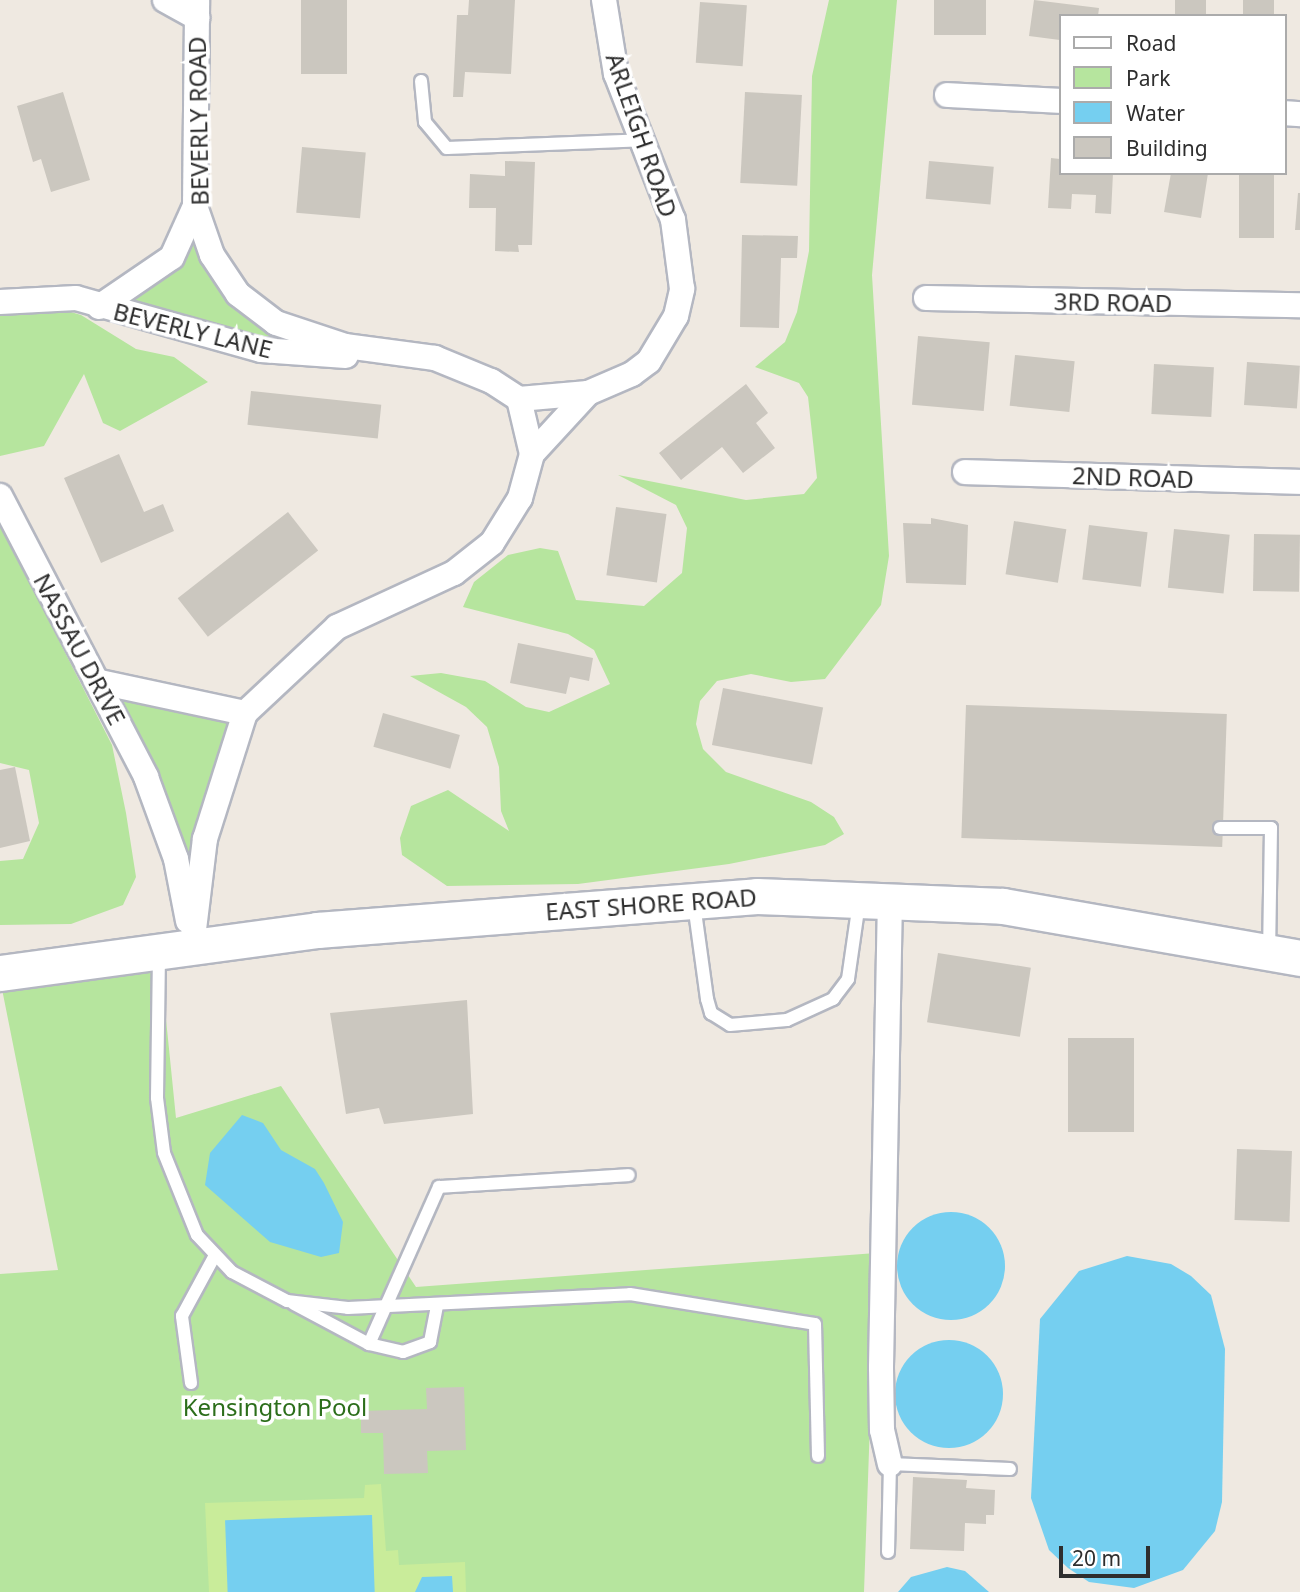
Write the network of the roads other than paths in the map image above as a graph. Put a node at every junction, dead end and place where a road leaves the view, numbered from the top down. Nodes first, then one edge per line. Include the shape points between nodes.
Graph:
1 (165, 0) edge
2 (604, 0) edge
3 (197, 9) edge
4 (421, 81) dead end
5 (947, 94) dead end
6 (1058, 101) edge
7 (642, 140) junction
8 (195, 206) junction
9 (226, 277) joint
10 (926, 298) dead end
11 (0, 302) edge
12 (1300, 305) edge
13 (99, 307) junction
14 (414, 355) junction
15 (588, 393) junction
16 (521, 408) junction
17 (532, 454) junction
18 (965, 472) dead end
19 (1300, 482) edge
20 (0, 496) edge
21 (100, 682) junction
22 (245, 713) junction
23 (1220, 828) dead end
24 (874, 898) junction
25 (693, 900) junction
26 (176, 948) junction
27 (1284, 955) edge
28 (0, 973) edge
29 (629, 1175) dead end
30 (214, 1257) junction
31 (288, 1301) junction
32 (437, 1305) junction
33 (389, 1307) junction
34 (369, 1344) junction
35 (191, 1383) dead end
36 (818, 1456) dead end
37 (890, 1464) junction
38 (1010, 1469) dead end
39 (888, 1552) dead end

1 - 3 street
2 - 7 street, ARLEIGH ROAD via 616,74
3 - 8 street, BEVERLY ROAD
4 - 7 lane via 425,122 447,148
5 - 6 street
7 - 15 street, ARLEIGH ROAD via 673,220 682,289 676,316 649,361
8 - 9 street, BEVERLY ROAD
8 - 13 street, BEVERLY LANE via 172,257
9 - 14 street, BEVERLY LANE via 276,323 345,346
10 - 12 street, 3RD ROAD
11 - 13 street, BEVERLY LANE via 48,295
13 - 14 street, BEVERLY LANE via 261,350
14 - 16 street, BEVERLY LANE via 491,381
15 - 16 street, ARLEIGH ROAD
15 - 17 street, ARLEIGH ROAD
16 - 17 street, ARLEIGH ROAD
17 - 22 street, ARLEIGH ROAD via 520,498 492,543 454,573 337,627
18 - 19 street, 2ND ROAD
20 - 21 street, NASSAU DRIVE
21 - 22 street
21 - 26 street, NASSAU DRIVE via 176,859
22 - 26 street, ARLEIGH ROAD
23 - 27 lane via 1271,828
24 - 25 main road, EAST SHORE ROAD
24 - 25 lane via 848,979 832,999 788,1020 730,1025 711,1013
24 - 27 main road, EAST SHORE ROAD via 1003,906
24 - 37 street via 882,1430
25 - 26 main road, EAST SHORE ROAD
26 - 28 main road, EAST SHORE ROAD
26 - 30 lane via 158,1123 172,1178
29 - 33 lane via 439,1187
30 - 31 lane
30 - 35 lane via 182,1316
31 - 33 lane
31 - 34 lane
32 - 33 lane
32 - 34 lane via 434,1332 424,1349
32 - 36 lane via 630,1294 815,1324
33 - 34 lane
37 - 38 lane
37 - 39 lane

